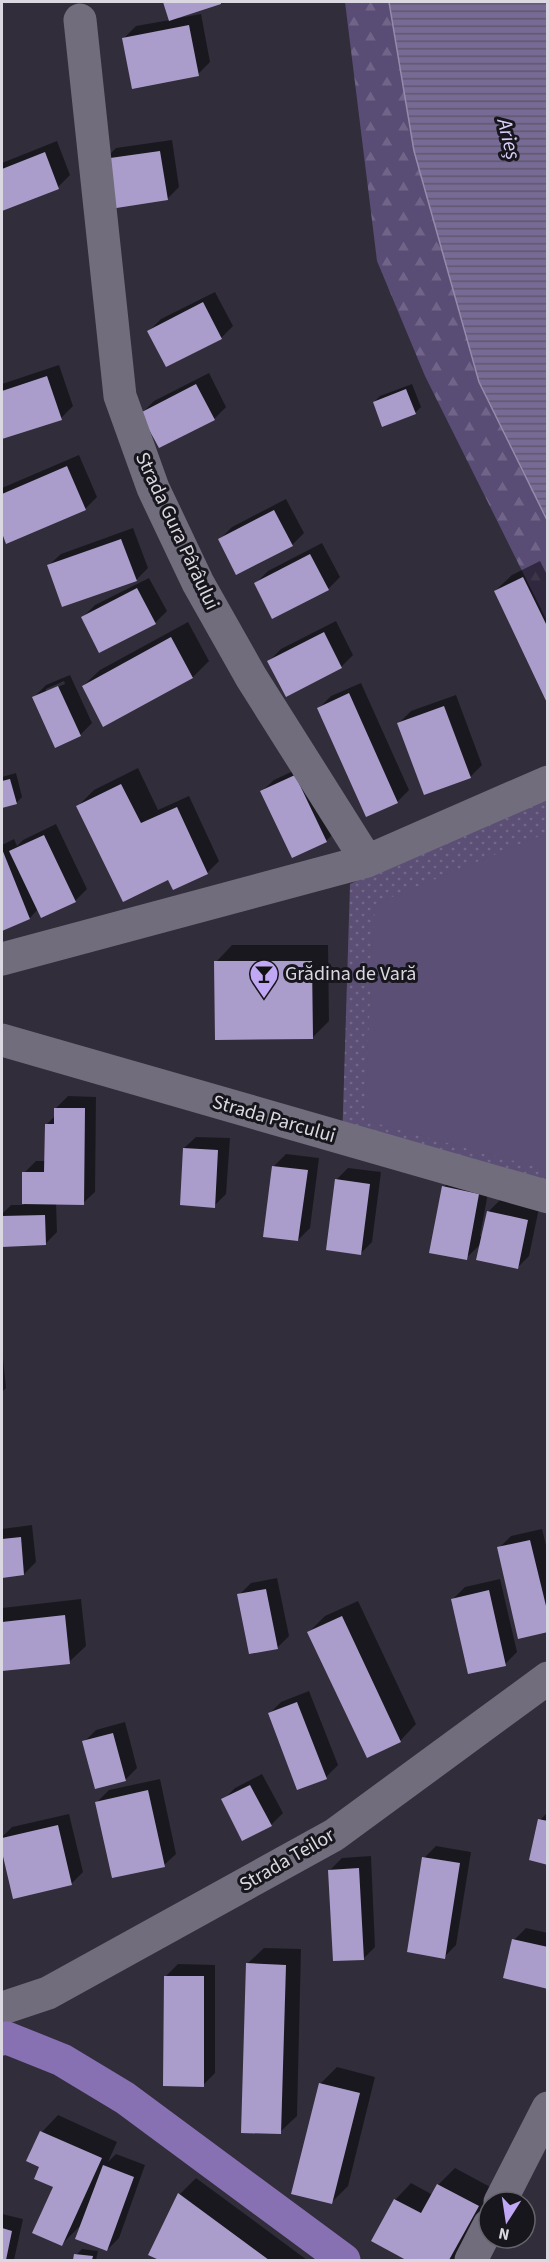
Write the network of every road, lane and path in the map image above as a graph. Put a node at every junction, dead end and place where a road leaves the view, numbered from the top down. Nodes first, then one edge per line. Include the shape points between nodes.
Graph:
1 (80, 20) dead end
2 (548, 782) edge
3 (367, 861) junction
4 (2, 959) edge
5 (2, 1040) edge
6 (548, 1197) edge
7 (548, 1678) edge
8 (4, 2019) edge
9 (548, 2108) edge
10 (506, 2190) edge
11 (344, 2260) edge

1 - 3 street, Strada Gura Pârâului via 120,396 153,488 198,583 251,677
2 - 3 street
3 - 4 street
5 - 6 street, Strada Parcului
7 - 8 street, Strada Teilor via 334,1835
8 - 11 main road via 125,2098
9 - 10 street

